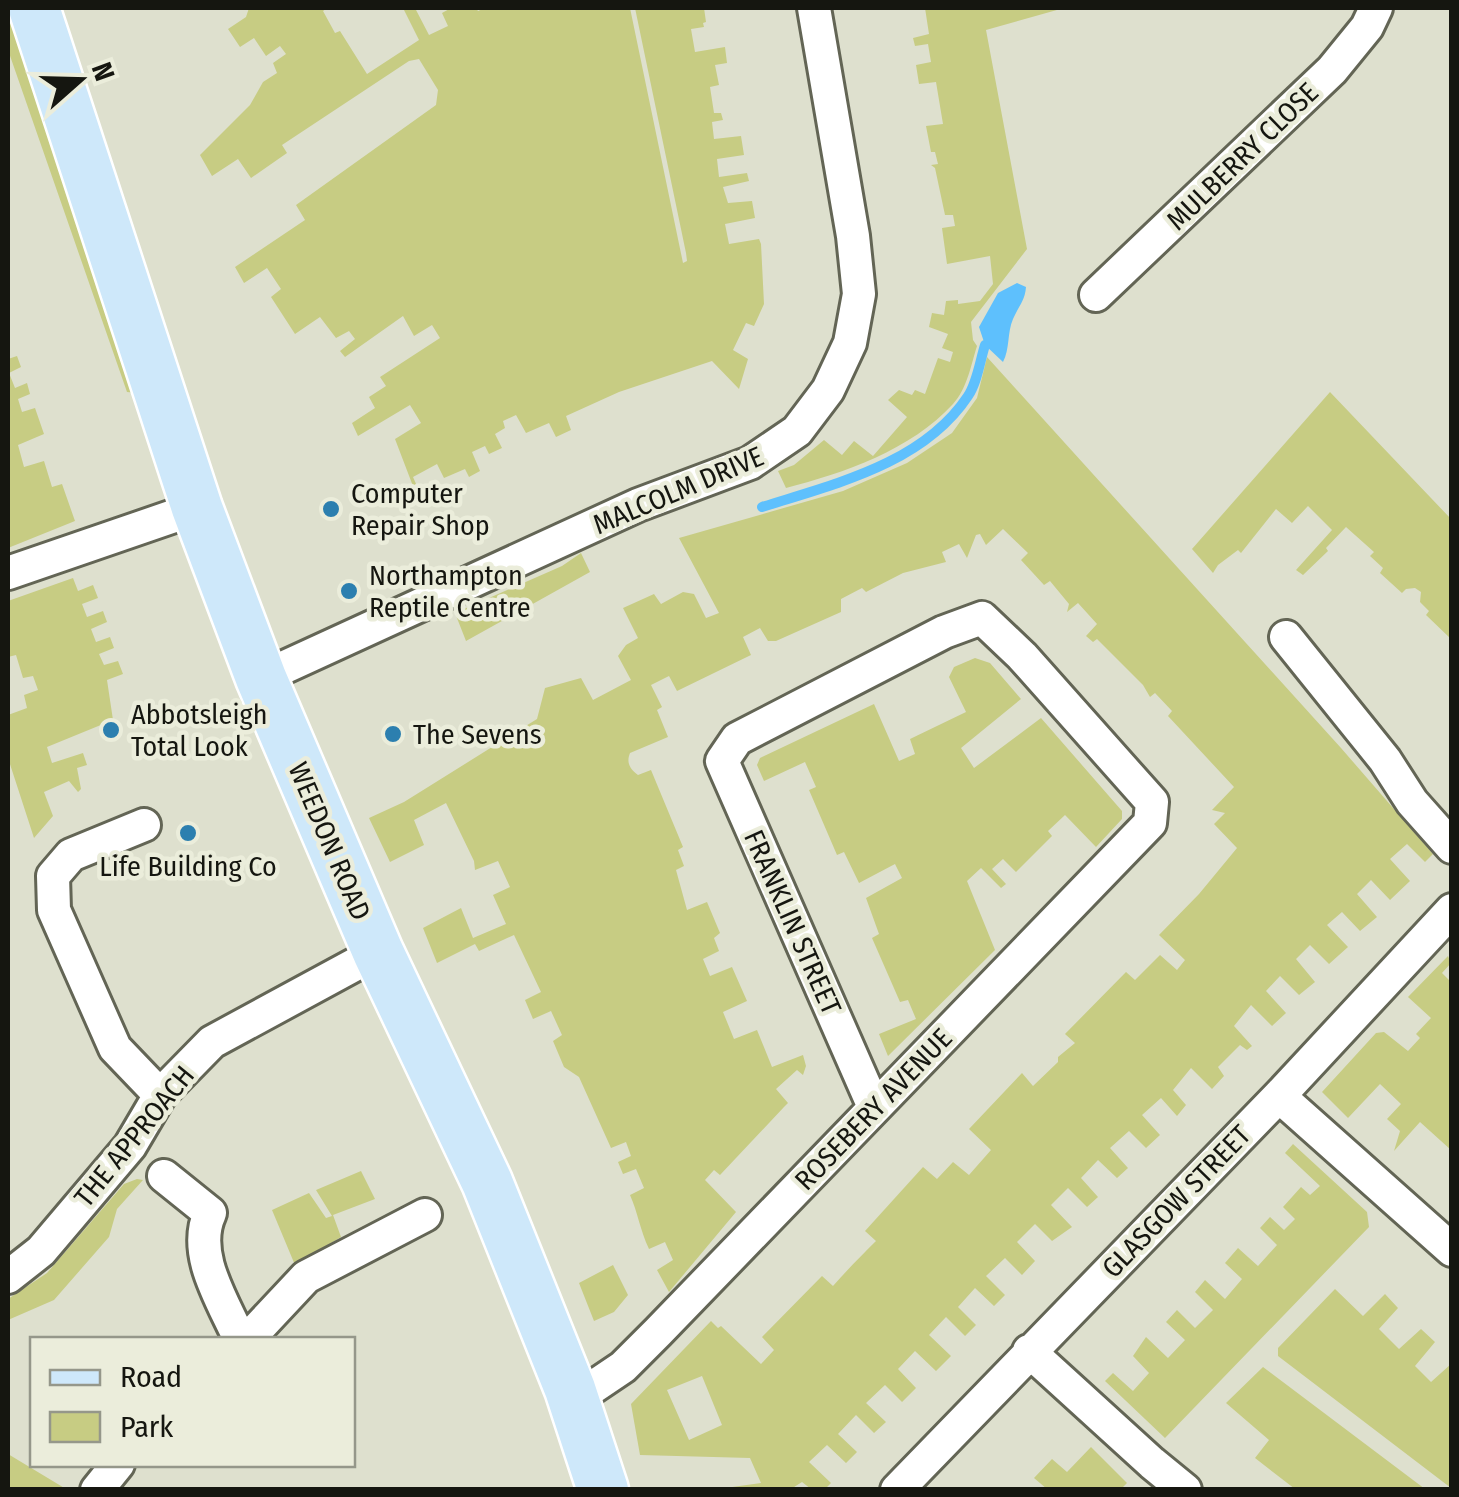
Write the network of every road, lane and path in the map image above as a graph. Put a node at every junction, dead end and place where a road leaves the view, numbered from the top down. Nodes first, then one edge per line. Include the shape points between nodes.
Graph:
1 (34, 8) edge
2 (814, 8) edge
3 (1376, 8) edge
4 (1096, 295) dead end
5 (196, 508) junction
6 (8, 573) edge
7 (1286, 637) dead end
8 (261, 678) junction
9 (1152, 802) joint
10 (144, 825) dead end
11 (1452, 847) edge
12 (1452, 910) edge
13 (378, 952) junction
14 (160, 1095) junction
15 (1279, 1096) junction
16 (874, 1107) junction
17 (164, 1176) dead end
18 (425, 1215) dead end
19 (1452, 1250) edge
20 (8, 1277) edge
21 (243, 1337) edge
22 (247, 1337) edge
23 (1030, 1351) junction
24 (574, 1400) junction
25 (116, 1467) edge
26 (97, 1490) edge
27 (604, 1490) edge
28 (897, 1490) edge
29 (1185, 1490) edge

1 - 5 main road, WEEDON ROAD
2 - 8 street, MALCOLM DRIVE via 859,294 850,343 828,390 797,430 750,464 638,505
3 - 4 street, MULBERRY CLOSE via 1368,28 1332,70
5 - 6 street
5 - 8 main road, WEEDON ROAD
7 - 11 street
8 - 13 main road, WEEDON ROAD
9 - 16 street, ROSEBERY AVENUE via 1150,823
9 - 16 street, FRANKLIN STREET via 982,618 736,739 722,761
10 - 14 street via 71,854 53,876 54,910 115,1048
12 - 15 street, GLASGOW STREET
13 - 14 street, THE APPROACH via 212,1042
13 - 24 main road, WEEDON ROAD via 487,1182
14 - 20 street, THE APPROACH via 130,1146 41,1251
15 - 19 street
15 - 23 street, GLASGOW STREET
16 - 24 street, ROSEBERY AVENUE via 623,1367
17 - 21 street via 210,1213 203,1252
18 - 22 street via 306,1277
23 - 28 street, GLASGOW STREET
23 - 29 street
24 - 27 main road, WEEDON ROAD
25 - 26 street

